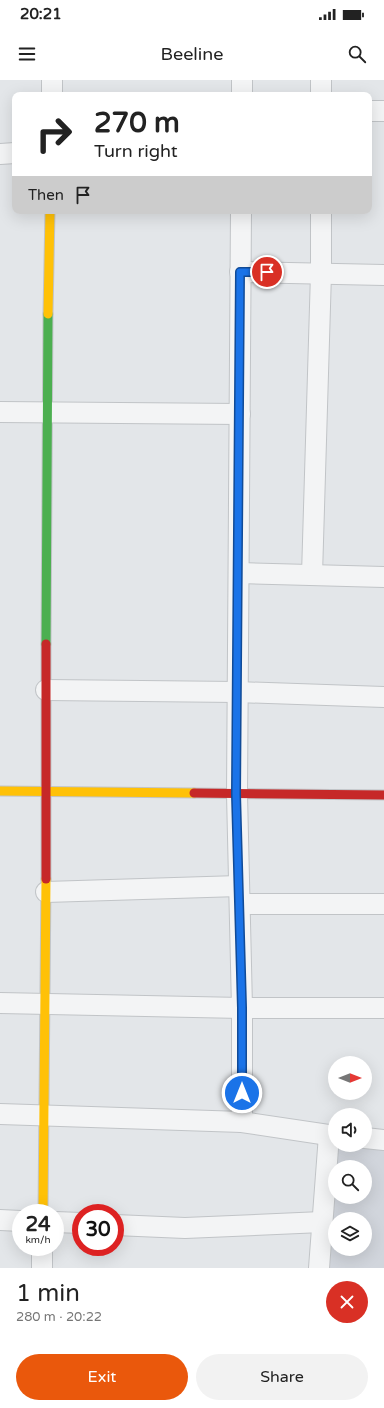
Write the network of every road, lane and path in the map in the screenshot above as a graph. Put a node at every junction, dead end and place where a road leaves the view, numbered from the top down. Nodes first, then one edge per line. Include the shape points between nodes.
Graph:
1 (52, 80) edge
2 (242, 80) edge
3 (321, 80) edge
4 (52, 92) edge
5 (242, 92) edge
6 (321, 92) edge
7 (372, 112) edge
8 (384, 112) edge
9 (12, 153) edge
10 (0, 154) edge
11 (50, 214) edge
12 (241, 214) edge
13 (321, 214) edge
14 (240, 272) junction
15 (321, 273) junction
16 (384, 275) edge
17 (0, 412) edge
18 (47, 412) junction
19 (240, 414) junction
20 (239, 573) junction
21 (312, 575) junction
22 (384, 577) edge
23 (46, 690) junction
24 (237, 692) junction
25 (384, 697) edge
26 (0, 791) edge
27 (46, 791) junction
28 (236, 794) junction
29 (384, 795) edge
30 (46, 892) junction
31 (239, 895) junction
32 (384, 904) edge
33 (0, 1003) edge
34 (46, 1004) junction
35 (242, 1008) junction
36 (384, 1008) edge
37 (0, 1114) edge
38 (45, 1114) junction
39 (242, 1122) junction
40 (328, 1135) edge
41 (372, 1139) edge
42 (384, 1140) edge
43 (330, 1152) edge
44 (43, 1204) edge
45 (0, 1220) edge
46 (12, 1221) edge
47 (322, 1222) junction
48 (124, 1225) edge
49 (42, 1256) edge
50 (42, 1268) edge
51 (319, 1268) edge

1 - 4 street
2 - 5 street
3 - 6 street
7 - 8 street
9 - 10 street
11 - 18 street
12 - 14 street
13 - 15 street
14 - 15 street
14 - 19 street
15 - 16 street
15 - 21 street
17 - 18 street
18 - 19 street
18 - 23 street
19 - 20 street
20 - 21 street
20 - 24 street
21 - 22 street
23 - 24 street
23 - 27 street
24 - 25 street
24 - 28 street
26 - 27 street
27 - 28 street
27 - 30 street
28 - 29 street
28 - 31 street
30 - 31 street
30 - 34 street
31 - 32 street
31 - 35 street
33 - 34 street
34 - 35 street
34 - 38 street
35 - 36 street
35 - 39 street
37 - 38 street
38 - 39 street
38 - 44 street
39 - 40 street
41 - 42 street
43 - 47 street
45 - 46 street
47 - 48 street via 185,1228
47 - 51 street
49 - 50 street

